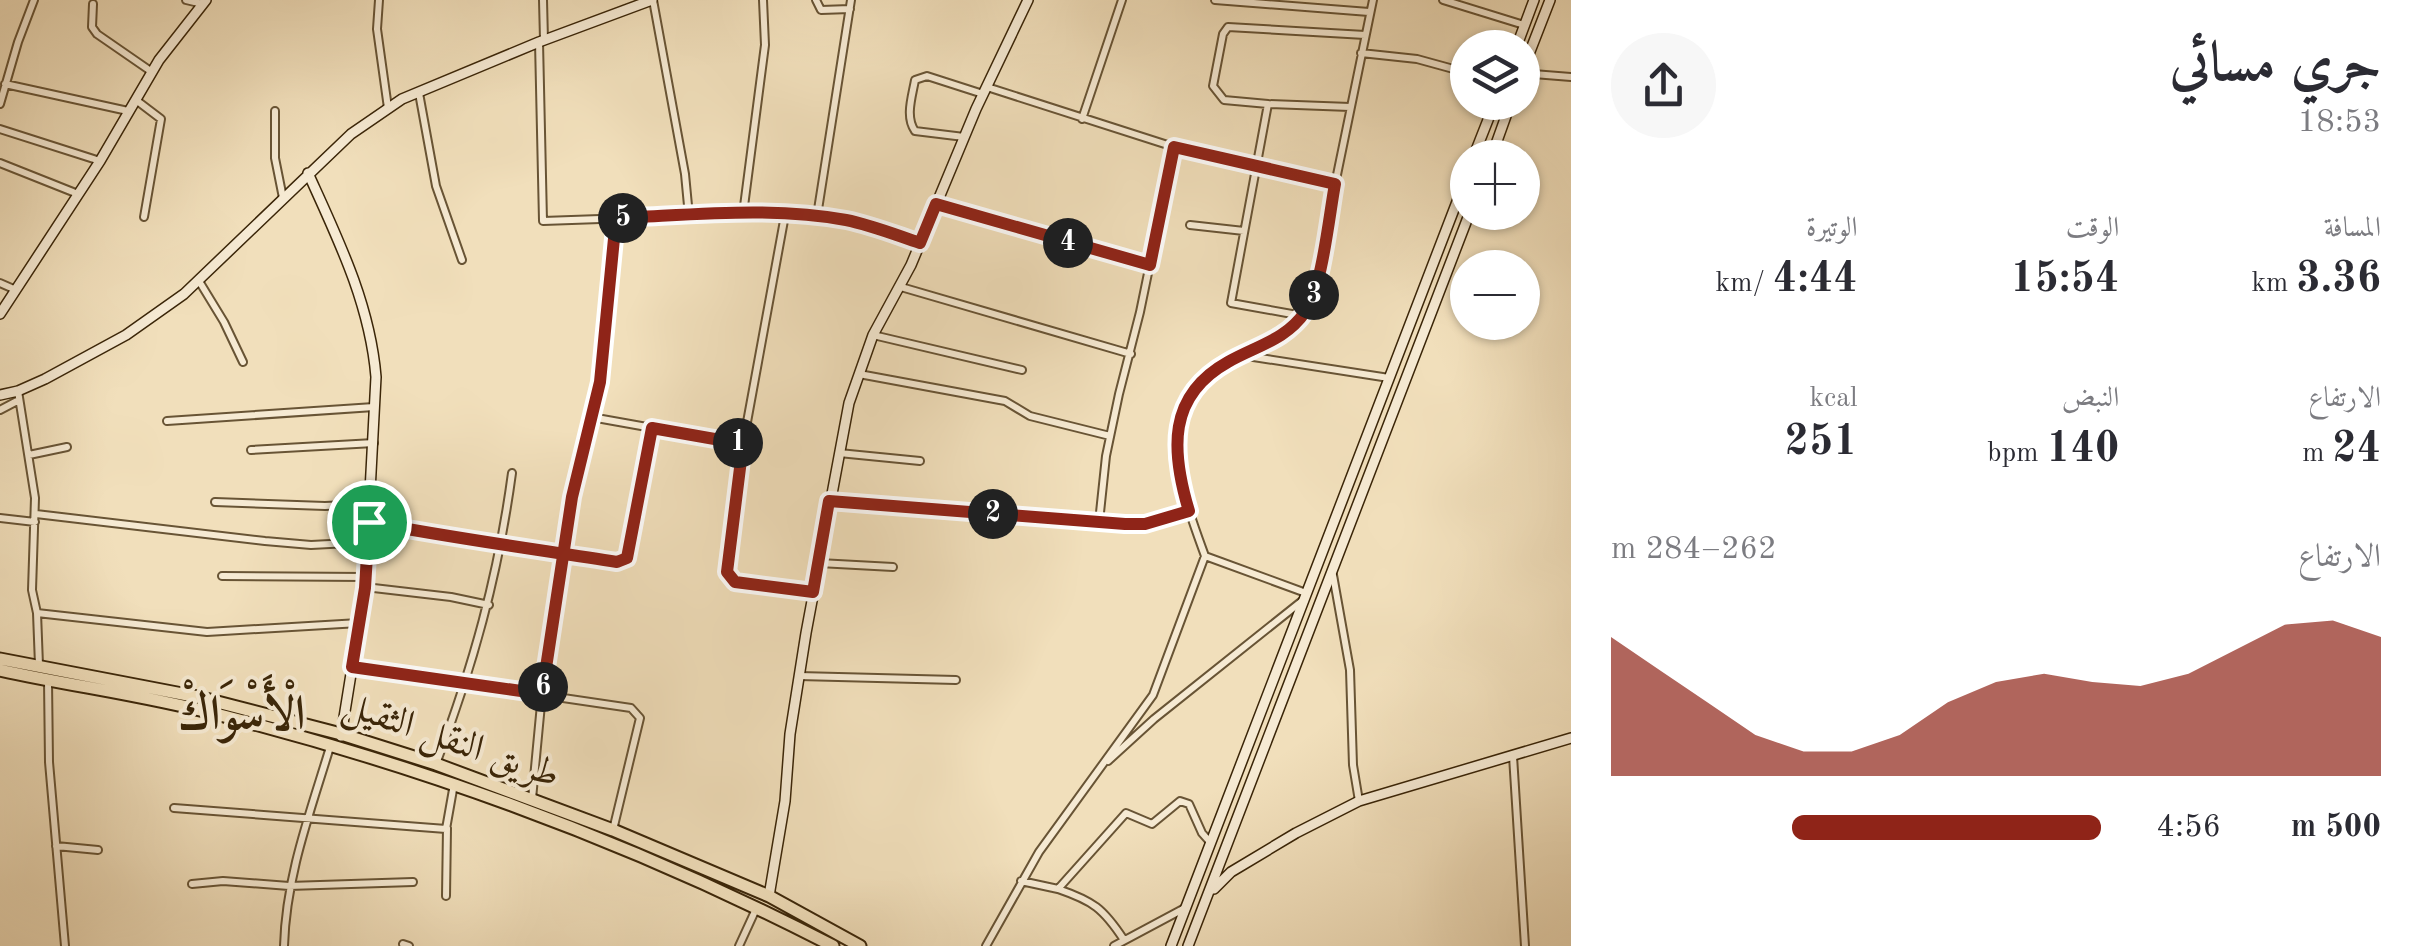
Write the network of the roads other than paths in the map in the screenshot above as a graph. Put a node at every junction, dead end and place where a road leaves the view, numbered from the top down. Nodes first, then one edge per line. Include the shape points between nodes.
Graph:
1 (34, 0) edge
2 (186, 0) edge
3 (379, 0) edge
4 (543, 0) edge
5 (652, 0) edge
6 (763, 0) edge
7 (816, 0) edge
8 (1028, 0) edge
9 (1122, 0) edge
10 (1213, 0) edge
11 (1372, 0) edge
12 (1444, 0) edge
13 (1534, 0) edge
14 (1550, 0) edge
15 (204, 2) edge
16 (92, 4) dead end
17 (851, 4) edge
18 (1369, 12) junction
19 (1524, 26) junction
20 (1523, 30) edge
21 (1538, 30) edge
22 (1365, 35) junction
23 (542, 41) junction
24 (1361, 53) junction
25 (1450, 68) edge
26 (152, 72) junction
27 (1540, 74) edge
28 (1571, 77) edge
29 (5, 84) junction
30 (985, 90) junction
31 (418, 91) junction
32 (135, 100) junction
33 (0, 104) edge
34 (1268, 104) junction
35 (1350, 107) junction
36 (388, 108) junction
37 (275, 110) dead end
38 (128, 111) junction
39 (1082, 120) junction
40 (2, 130) edge
41 (964, 137) junction
42 (0, 140) edge
43 (1174, 147) junction
44 (100, 161) junction
45 (0, 164) edge
46 (1257, 166) junction
47 (308, 174) junction
48 (1335, 184) junction
49 (79, 194) junction
50 (284, 199) junction
51 (936, 204) junction
52 (743, 214) junction
53 (784, 215) junction
54 (688, 216) junction
55 (817, 216) junction
56 (144, 217) dead end
57 (616, 218) junction
58 (1450, 220) edge
59 (1190, 225) dead end
60 (1463, 230) edge
61 (1244, 232) junction
62 (920, 243) junction
63 (462, 260) dead end
64 (1150, 265) junction
65 (199, 281) junction
66 (0, 283) edge
67 (901, 287) junction
68 (18, 290) junction
69 (0, 314) edge
70 (1303, 316) junction
71 (874, 335) junction
72 (1131, 354) junction
73 (1243, 355) junction
74 (243, 362) dead end
75 (1022, 370) dead end
76 (858, 374) junction
77 (1389, 378) junction
78 (0, 395) edge
79 (19, 396) junction
80 (376, 407) junction
81 (0, 410) edge
82 (591, 417) junction
83 (167, 422) dead end
84 (652, 428) junction
85 (1110, 436) junction
86 (374, 442) junction
87 (743, 444) junction
88 (67, 447) dead end
89 (251, 450) dead end
90 (838, 453) junction
91 (29, 455) junction
92 (920, 460) dead end
93 (1354, 470) junction
94 (512, 473) dead end
95 (1368, 476) junction
96 (829, 501) junction
97 (216, 502) dead end
98 (370, 504) junction
99 (1189, 511) junction
100 (0, 518) edge
101 (36, 518) junction
102 (369, 522) junction
103 (1099, 522) junction
104 (369, 542) junction
105 (502, 546) junction
106 (564, 554) junction
107 (1205, 556) junction
108 (818, 563) junction
109 (893, 567) dead end
110 (1332, 570) junction
111 (222, 576) dead end
112 (365, 582) junction
113 (813, 592) junction
114 (1304, 597) junction
115 (490, 605) junction
116 (37, 613) junction
117 (359, 622) junction
118 (0, 659) edge
119 (39, 665) junction
120 (352, 667) junction
121 (0, 670) edge
122 (799, 676) junction
123 (956, 680) dead end
124 (48, 681) junction
125 (466, 684) junction
126 (542, 694) junction
127 (342, 734) junction
128 (1571, 738) edge
129 (334, 746) junction
130 (1513, 756) junction
131 (1108, 762) junction
132 (436, 764) junction
133 (454, 783) junction
134 (532, 799) junction
135 (1359, 801) junction
136 (174, 808) dead end
137 (306, 818) junction
138 (447, 828) junction
139 (613, 830) junction
140 (1210, 842) junction
141 (56, 846) junction
142 (98, 850) dead end
143 (1020, 881) junction
144 (413, 882) dead end
145 (192, 884) dead end
146 (290, 886) junction
147 (1058, 889) junction
148 (446, 896) dead end
149 (769, 896) junction
150 (1206, 900) junction
151 (1186, 907) junction
152 (756, 908) junction
153 (1124, 940) junction
154 (65, 946) edge
155 (284, 946) edge
156 (738, 946) edge
157 (833, 946) edge
158 (860, 946) edge
159 (986, 946) edge
160 (1114, 946) edge
161 (1171, 946) edge
162 (1188, 946) edge
163 (1525, 946) edge

1 - 29 street
2 - 15 street
3 - 36 street
4 - 23 street
5 - 23 street
5 - 54 street
6 - 52 street via 765,45
7 - 17 street via 821,10
8 - 30 street
9 - 39 street
10 - 18 street
11 - 18 street
12 - 19 street
13 - 19 street
14 - 21 street
15 - 26 street
16 - 26 street via 97,34
17 - 55 street
18 - 22 street
19 - 20 street
22 - 24 street
22 - 34 street via 1228,27 1213,86 1224,100
23 - 31 street
23 - 57 street via 541,219
24 - 25 street
24 - 35 street
26 - 32 street
27 - 28 street
29 - 33 street
29 - 38 street
30 - 39 street
30 - 41 street
30 - 41 street via 927,76 915,80 915,131
31 - 36 street
31 - 63 street via 436,186
32 - 38 street
32 - 56 street via 161,118
34 - 35 street
34 - 46 street
35 - 48 street
36 - 47 street
37 - 50 street via 274,158
38 - 44 street
39 - 43 street
40 - 42 street
40 - 44 street
41 - 51 street
43 - 46 street
43 - 64 street
44 - 49 street
45 - 49 street
46 - 48 street
46 - 61 street
47 - 50 street
47 - 80 street via 366,313
48 - 70 street via 1314,294
49 - 68 street
50 - 65 street
51 - 62 street
51 - 64 street
52 - 53 street
52 - 54 street
53 - 55 street
53 - 87 street
54 - 57 street
55 - 62 street
57 - 82 street via 605,348
58 - 77 street
59 - 61 street
60 - 95 street
61 - 70 street via 1230,303
62 - 67 street
64 - 72 street
65 - 74 street
65 - 79 street via 126,334
66 - 68 street
67 - 71 street
67 - 72 street
68 - 69 street
70 - 73 street
71 - 75 street
71 - 76 street
72 - 85 street
73 - 77 street
73 - 99 street via 1210,375 1184,405 1176,434
76 - 85 street via 1005,401 1030,416
76 - 90 street
77 - 93 street
78 - 79 street
79 - 81 street
79 - 91 street
80 - 83 street
80 - 86 street
82 - 84 street
82 - 106 street
84 - 87 street
84 - 106 street via 627,558
85 - 103 street
86 - 89 street
86 - 98 street
87 - 113 street via 727,572 735,582
88 - 91 street
90 - 92 street
90 - 96 street
91 - 101 street
93 - 95 street
93 - 114 street
94 - 105 street
95 - 110 street
96 - 103 street
96 - 108 street
97 - 98 street
98 - 102 street
99 - 103 street via 1145,524
99 - 107 street
100 - 101 street
101 - 104 street via 311,545
101 - 116 street
102 - 104 street
102 - 105 street
104 - 112 street
105 - 106 street
105 - 115 street
106 - 126 street
107 - 114 street
107 - 131 street via 1164,672
108 - 109 street
108 - 113 street
110 - 135 street via 1350,670
110 - 150 street
111 - 112 street
112 - 115 street
112 - 117 street
113 - 122 street
114 - 131 street
114 - 140 street
115 - 125 street
116 - 117 street via 206,632
116 - 119 street
117 - 120 street
118 - 119 highway, طريق النقل الثقيل
119 - 127 highway, طريق النقل الثقيل
120 - 125 street
120 - 127 street
121 - 124 highway, طريق النقل الثقيل
122 - 123 street
122 - 149 street
124 - 129 highway, طريق النقل الثقيل via 162,701
124 - 141 street
125 - 126 street
125 - 132 street
126 - 134 street
126 - 139 street via 638,714
127 - 129 street
127 - 132 highway, طريق النقل الثقيل
128 - 130 street
129 - 133 highway, طريق النقل الثقيل
129 - 137 street
130 - 135 street
130 - 163 street
131 - 143 street
132 - 134 highway, طريق النقل الثقيل
133 - 138 street
133 - 152 highway, طريق النقل الثقيل
134 - 139 highway, طريق النقل الثقيل
135 - 150 street via 1231,872
136 - 137 street
137 - 138 street
137 - 146 street
138 - 148 street
139 - 149 highway, طريق النقل الثقيل
140 - 147 street via 1186,802 1152,824 1128,812
140 - 151 street
141 - 142 street
141 - 154 street
143 - 147 street
143 - 159 street
144 - 146 street
145 - 146 street
146 - 155 street
147 - 153 street via 1094,904
149 - 158 highway, طريق النقل الثقيل
150 - 162 street
151 - 153 street
151 - 161 street
152 - 156 street
152 - 157 highway, طريق النقل الثقيل
153 - 160 street

